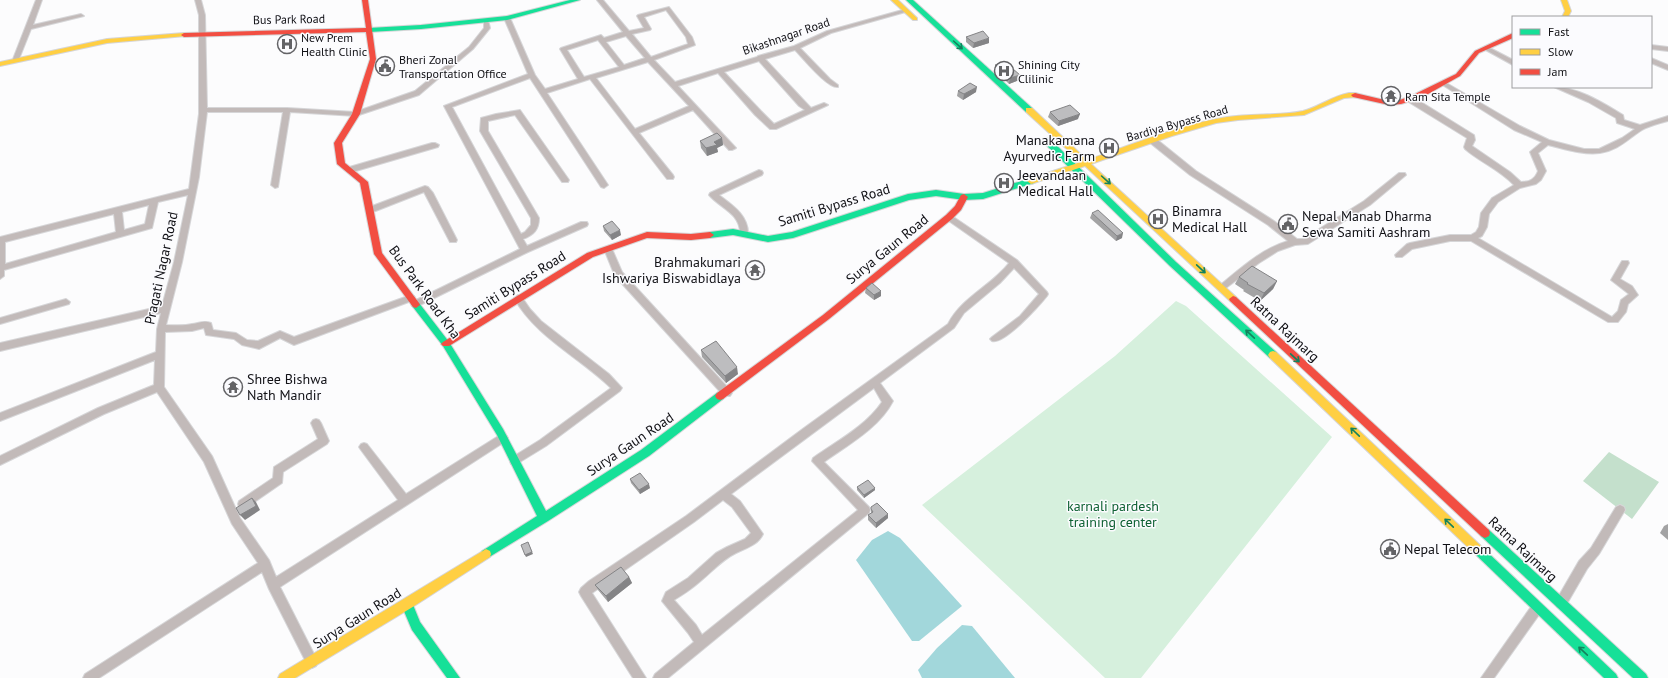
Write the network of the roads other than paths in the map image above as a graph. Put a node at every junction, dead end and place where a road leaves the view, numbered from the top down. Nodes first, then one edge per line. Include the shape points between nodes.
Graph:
1 (39, 0) edge
2 (198, 0) edge
3 (365, 0) edge
4 (577, 0) edge
5 (600, 0) edge
6 (894, 0) edge
7 (909, 0) edge
8 (1564, 0) edge
9 (906, 11) junction
10 (81, 16) dead end
11 (1566, 16) edge
12 (507, 18) junction
13 (486, 21) junction
14 (920, 24) dead end
15 (28, 28) junction
16 (940, 28) junction
17 (370, 30) junction
18 (930, 32) dead end
19 (202, 33) junction
20 (628, 34) junction
21 (1512, 35) edge
22 (602, 41) junction
23 (796, 46) junction
24 (1652, 47) edge
25 (1486, 48) junction
26 (1668, 49) edge
27 (760, 57) junction
28 (16, 59) junction
29 (649, 59) junction
30 (1652, 60) edge
31 (1512, 62) edge
32 (0, 64) edge
33 (623, 68) junction
34 (1668, 68) edge
35 (720, 70) junction
36 (532, 75) junction
37 (592, 77) junction
38 (582, 80) junction
39 (1443, 83) junction
40 (674, 85) junction
41 (836, 86) dead end
42 (1562, 88) edge
43 (544, 92) junction
44 (1410, 99) junction
45 (824, 105) dead end
46 (694, 107) junction
47 (203, 110) junction
48 (287, 110) junction
49 (810, 111) junction
50 (356, 114) junction
51 (1668, 118) edge
52 (1640, 128) junction
53 (634, 132) junction
54 (1038, 133) dead end
55 (1152, 140) junction
56 (1547, 142) junction
57 (435, 145) dead end
58 (732, 148) dead end
59 (1087, 163) junction
60 (1074, 168) junction
61 (349, 170) junction
62 (759, 173) dead end
63 (1402, 175) dead end
64 (670, 177) dead end
65 (565, 180) dead end
66 (604, 184) dead end
67 (1519, 184) junction
68 (275, 185) dead end
69 (192, 191) junction
70 (964, 197) junction
71 (154, 201) junction
72 (118, 210) junction
73 (370, 210) junction
74 (949, 217) junction
75 (584, 224) dead end
76 (744, 233) junction
77 (120, 234) junction
78 (519, 238) junction
79 (1472, 238) junction
80 (0, 240) edge
81 (453, 240) dead end
82 (1295, 242) junction
83 (608, 249) junction
84 (525, 250) junction
85 (1399, 255) dead end
86 (1014, 262) junction
87 (1625, 263) dead end
88 (0, 271) edge
89 (1222, 288) junction
90 (518, 298) junction
91 (413, 301) junction
92 (66, 302) dead end
93 (165, 310) junction
94 (0, 321) edge
95 (161, 329) junction
96 (995, 339) dead end
97 (446, 344) junction
98 (0, 347) edge
99 (161, 354) junction
100 (876, 382) junction
101 (159, 387) junction
102 (727, 393) junction
103 (0, 417) edge
104 (316, 423) dead end
105 (503, 438) junction
106 (364, 447) dead end
107 (0, 461) edge
108 (515, 461) junction
109 (724, 494) junction
110 (405, 501) junction
111 (1620, 510) dead end
112 (232, 511) junction
113 (544, 518) junction
114 (265, 564) junction
115 (273, 585) junction
116 (1561, 603) junction
117 (407, 604) junction
118 (1537, 608) junction
119 (701, 644) junction
120 (312, 662) junction
121 (89, 678) edge
122 (284, 678) edge
123 (454, 678) edge
124 (640, 678) edge
125 (659, 678) edge
126 (1487, 678) edge
127 (1612, 678) edge
128 (1642, 678) edge

1 - 15 street
2 - 19 street, Pragati Nagar Road via 202,15
3 - 17 main road, Bus Park Road Kha
4 - 12 main road, Bus Park Road
5 - 20 street
6 - 9 main road
7 - 16 main road, Ratna Rajmarg
8 - 11 main road via 1568,11
9 - 14 main road
9 - 23 street, Bikashnagar Road via 829,32
10 - 15 street
12 - 13 main road, Bus Park Road
12 - 36 street
13 - 17 main road, Bus Park Road
13 - 50 street via 487,28 471,48 417,93
15 - 28 street
16 - 18 main road
16 -> 59 main road, Ratna Rajmarg
17 - 19 main road, Bus Park Road
17 - 50 main road, Bus Park Road Kha via 373,59
19 - 28 main road, Bus Park Road via 107,41
19 - 47 street, Pragati Nagar Road
20 - 22 street
20 - 29 street
20 - 29 street via 648,29 640,16 667,8 692,41 692,45 686,48
21 - 25 main road, Bardiya Bypass Road
22 - 33 street
22 - 38 street via 601,37 563,49
23 - 27 street, Bikashnagar Road
23 - 41 street
24 - 26 street
25 - 31 street
25 - 39 main road, Bardiya Bypass Road via 1477,52 1458,75
27 - 35 street, Bikashnagar Road
27 - 49 street
28 - 32 main road, Bus Park Road
29 - 33 street
29 - 40 street
30 - 34 street
33 - 37 street
35 - 40 street, Bikashnagar Road
35 - 49 street via 773,127
36 - 43 street
36 - 78 street via 448,106
37 - 38 street
37 - 53 street
38 - 43 street
39 - 44 main road, Bardiya Bypass Road
39 - 56 street via 1517,128
40 - 46 street
42 - 52 street via 1612,112 1620,117 1620,121
43 - 66 street
44 - 55 main road, Bardiya Bypass Road via 1388,103 1347,95 1312,111 1289,115 1227,118
44 - 67 street via 1471,137 1468,146 1474,153 1502,169
45 - 49 street
46 - 53 street
46 - 58 street
47 - 48 street
47 - 69 street, Pragati Nagar Road
48 - 50 street
48 - 68 street
50 - 61 main road, Bus Park Road Kha via 338,144 341,164
51 - 52 street
52 - 56 street via 1626,140 1600,151 1584,151
53 - 64 street
54 - 60 main road, Ratna Rajmarg
55 - 59 main road, Bardiya Bypass Road
55 - 82 street via 1192,173 1271,223
56 - 67 street via 1534,152 1542,171 1535,183 1528,186
57 - 61 street
59 - 60 main road, Samiti Bypass Road
59 -> 89 main road, Ratna Rajmarg
60 - 70 main road, Samiti Bypass Road via 982,196
118 -> 60 main road, Ratna Rajmarg via 1328,406 1173,264
61 - 73 main road, Bus Park Road Kha via 364,182
62 - 76 street via 713,195 741,219
63 - 82 street via 1367,203 1305,242
65 - 78 street via 517,112 484,120 484,131 535,218 535,226 528,234
67 - 79 street via 1495,200 1485,213 1479,234
69 - 71 street
69 - 93 street, Pragati Nagar Road via 178,262
70 - 74 main road, Surya Gaun Road
70 - 76 main road, Samiti Bypass Road via 936,193 913,196 779,238 759,238
71 - 72 street
71 - 77 street via 149,226
72 - 77 street
72 - 80 street
73 - 81 street via 424,189 429,193
73 - 91 main road, Bus Park Road Kha via 378,254
74 - 86 street
74 - 102 main road, Surya Gaun Road
75 - 84 street
76 - 83 main road, Samiti Bypass Road via 691,237 647,235
77 - 88 street
78 - 84 street
79 - 85 street via 1450,238 1410,246
79 - 87 street via 1611,320 1615,320 1622,312 1624,302 1634,295 1628,287 1615,280
80 - 88 street
82 - 89 street via 1282,245
83 - 90 main road, Samiti Bypass Road via 590,255
83 - 102 street via 618,274
84 - 91 street
86 - 96 street via 1044,294 1023,318
86 - 100 street via 1004,274 964,306 955,316 951,326
89 -> 116 main road, Ratna Rajmarg
90 - 97 main road, Samiti Bypass Road
90 - 108 street via 525,310 544,328 617,388
91 - 95 street via 294,341 280,334 259,345 245,343 236,336 208,333 208,325
91 - 97 main road, Bus Park Road Kha
92 - 94 street
93 - 95 street, Pragati Nagar Road
93 - 98 street
95 - 99 street, Pragati Nagar Road
97 - 105 main road, Bus Park Road Kha
99 - 101 street, Pragati Nagar Road
99 - 103 street
100 - 109 street via 806,431
100 - 119 street via 888,401 885,407 855,434 817,461 866,510
101 - 107 street
101 - 112 street via 208,459
102 - 113 main road, Surya Gaun Road via 645,453
104 - 112 street via 324,441 278,470 278,480
105 - 108 main road, Bus Park Road Kha
105 - 110 street
106 - 110 street
108 - 113 main road, Bus Park Road Kha
109 - 119 street via 736,504 758,534 749,542 720,557 692,582 670,596 668,601
109 - 124 street via 585,592
110 - 115 street
111 - 116 street
112 - 114 street
113 - 117 main road, Surya Gaun Road
114 - 115 street
114 - 121 street
115 - 120 street
116 - 128 main road, Ratna Rajmarg
117 - 120 main road, Surya Gaun Road
117 - 123 main road via 416,626
118 - 126 street
127 -> 118 main road, Ratna Rajmarg
119 - 125 street
120 - 122 main road, Surya Gaun Road

